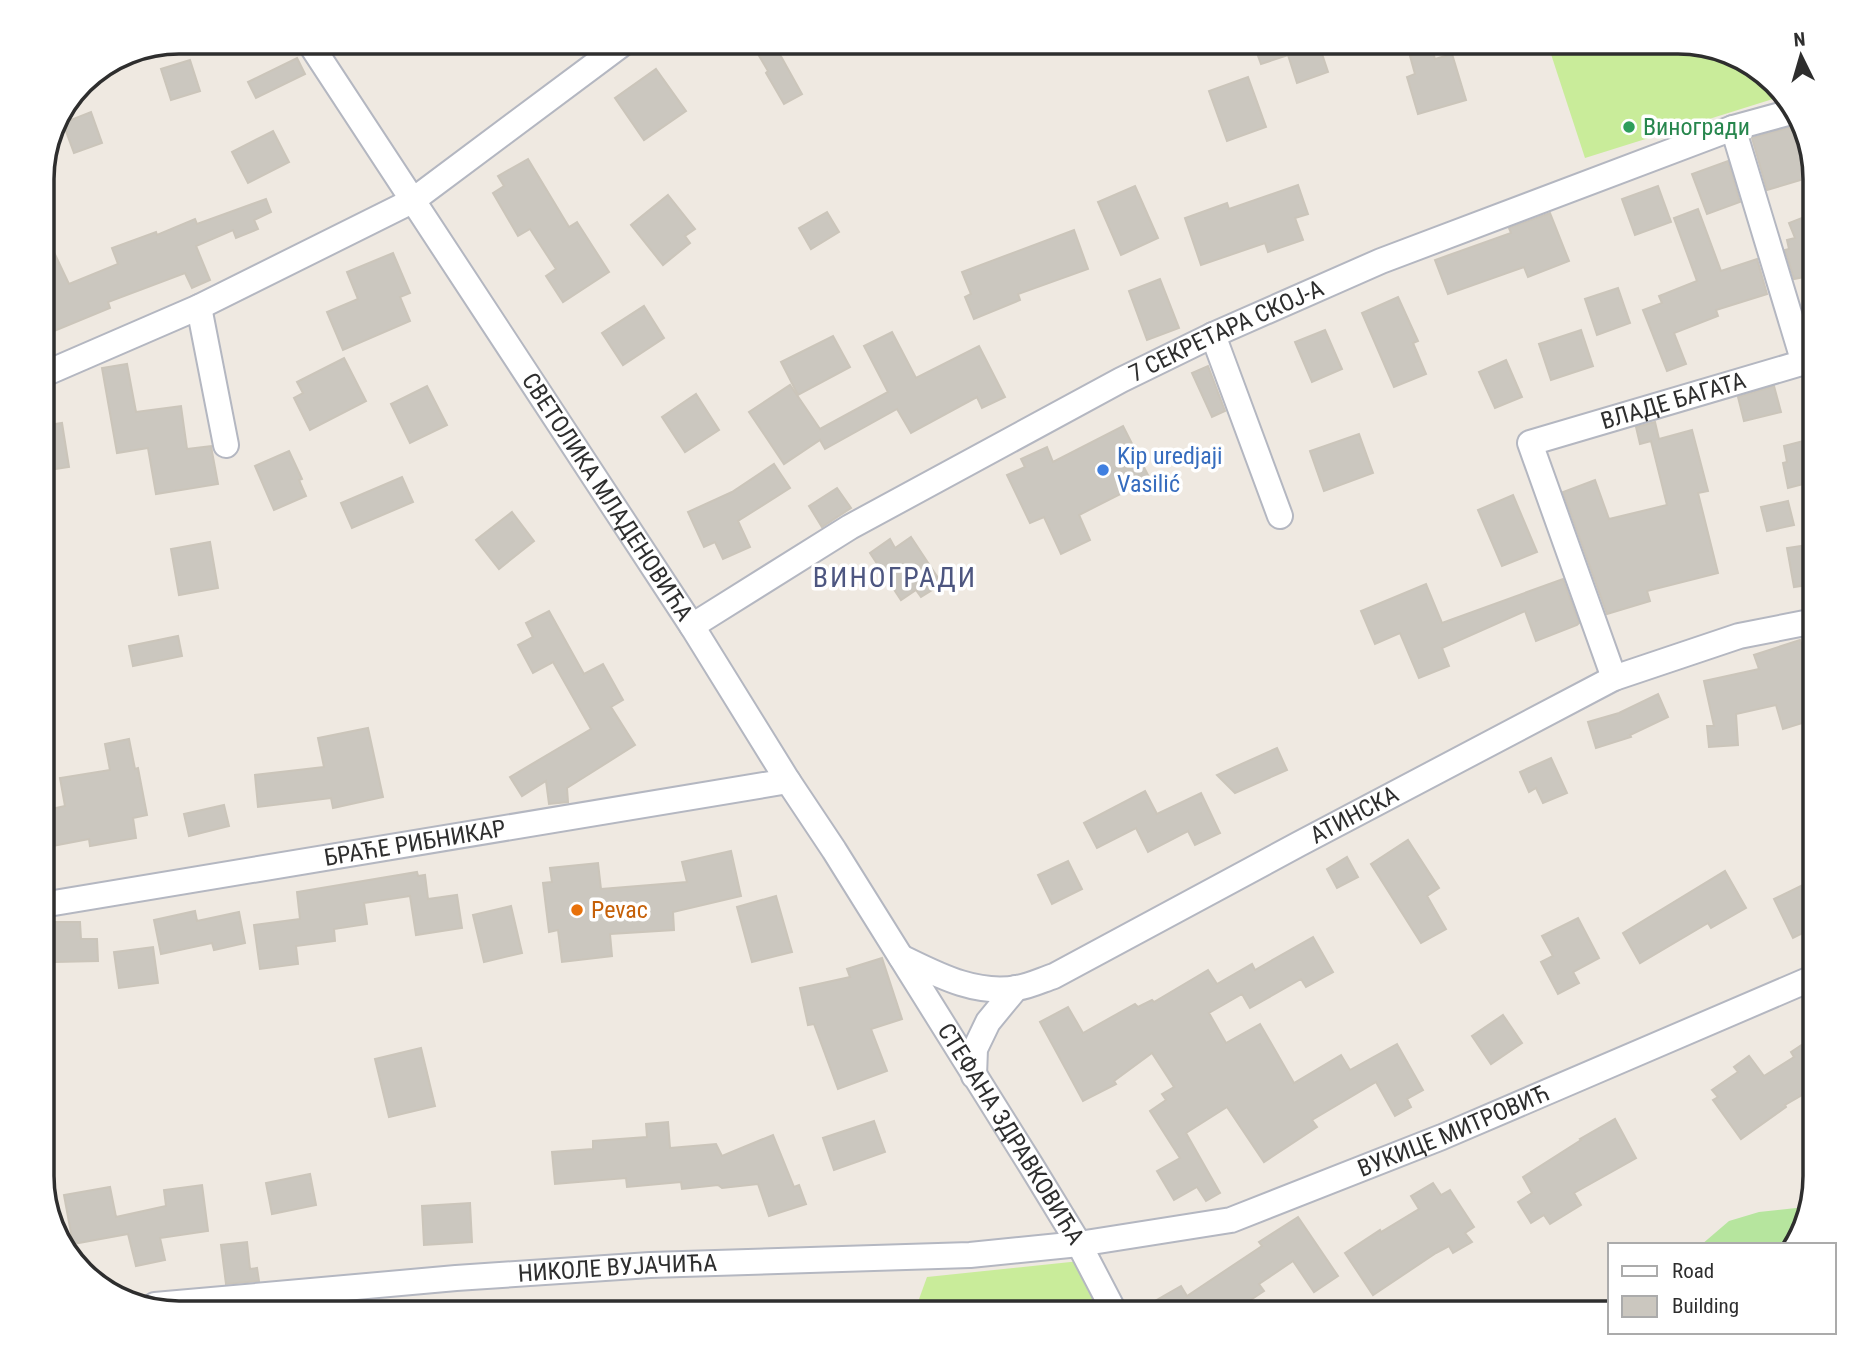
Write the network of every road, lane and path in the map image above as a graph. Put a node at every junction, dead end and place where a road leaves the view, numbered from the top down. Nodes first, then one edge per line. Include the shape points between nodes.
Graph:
1 (317, 55) edge
2 (608, 55) edge
3 (1784, 114) edge
4 (1734, 128) junction
5 (412, 201) junction
6 (199, 307) junction
7 (1213, 335) junction
8 (1803, 342) edge
9 (1803, 363) edge
10 (55, 369) edge
11 (226, 445) dead end
12 (1280, 516) dead end
13 (1803, 623) edge
14 (692, 626) junction
15 (1614, 678) junction
16 (788, 782) junction
17 (55, 903) edge
18 (901, 957) junction
19 (1803, 982) edge
20 (1016, 988) junction
21 (974, 1076) junction
22 (1079, 1244) junction
23 (200, 1301) edge
24 (1109, 1301) edge

1 - 5 street, СВЕТОЛИКА МЛАДЕНОВИЋА
2 - 5 street
3 - 4 street, 7 СЕКРЕТАРА СКОЈ-А
4 - 7 street, 7 СЕКРЕТАРА СКОЈ-А via 1381,261
4 - 8 street
5 - 6 street
5 - 14 street, СВЕТОЛИКА МЛАДЕНОВИЋА
6 - 10 street
6 - 11 street
7 - 12 street
7 - 14 street, 7 СЕКРЕТАРА СКОЈ-А via 850,527
9 - 15 street, ВЛАДЕ БАГАТА via 1530,443
13 - 15 street, АТИНСКА via 1738,636
14 - 16 street, СВЕТОЛИКА МЛАДЕНОВИЋА
15 - 20 street, АТИНСКА via 1054,976
16 - 17 street, БРАЋЕ РИБНИКАР
16 - 18 street, СВЕТОЛИКА МЛАДЕНОВИЋА
18 - 20 street, АТИНСКА via 976,988
18 - 21 street, СТЕФАНА ЗДРАВКОВИЋА
19 - 22 street, ВУКИЦЕ МИТРОВИЋ via 1442,1137 1231,1220
20 - 21 street via 975,1048
21 - 22 street, СТЕФАНА ЗДРАВКОВИЋА
22 - 23 street, НИКОЛЕ ВУЈАЧИЋА via 970,1255 622,1267
22 - 24 street, СТЕФАНА ЗДРАВКОВИЋА

